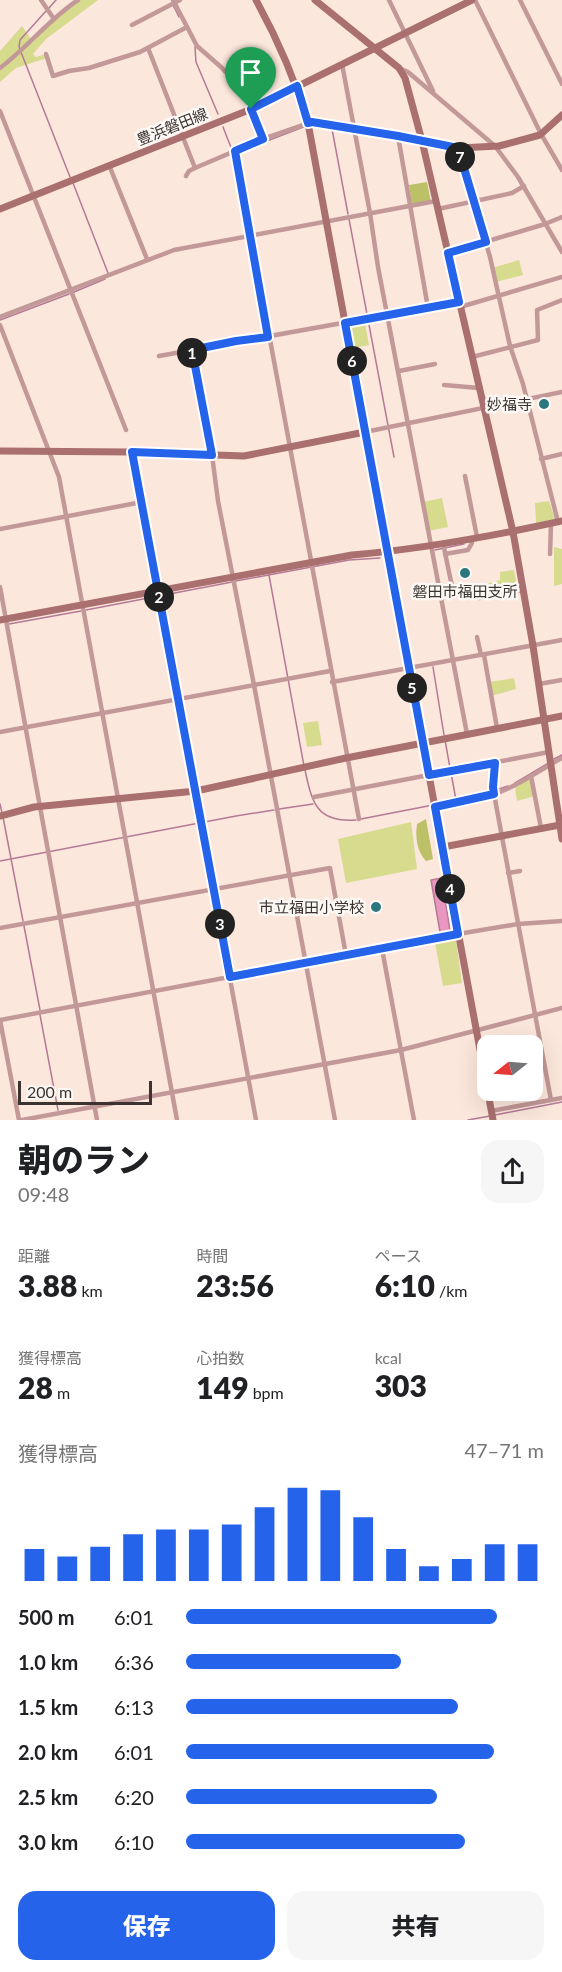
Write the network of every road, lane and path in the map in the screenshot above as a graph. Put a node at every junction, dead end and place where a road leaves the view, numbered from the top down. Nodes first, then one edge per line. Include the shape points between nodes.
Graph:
1 (41, 0) edge
2 (78, 0) edge
3 (180, 0) edge
4 (256, 0) edge
5 (315, 0) edge
6 (323, 0) edge
7 (389, 0) edge
8 (473, 0) edge
9 (520, 0) edge
10 (173, 2) edge
11 (325, 8) junction
12 (54, 19) junction
13 (132, 25) dead end
14 (187, 27) junction
15 (405, 33) junction
16 (148, 48) junction
17 (374, 48) junction
18 (46, 54) dead end
19 (342, 64) junction
20 (0, 68) edge
21 (399, 68) junction
22 (562, 84) edge
23 (297, 86) junction
24 (434, 93) junction
25 (253, 108) junction
26 (0, 111) edge
27 (562, 115) edge
28 (308, 123) junction
29 (354, 129) junction
30 (541, 134) junction
31 (183, 136) junction
32 (398, 136) junction
33 (263, 139) junction
34 (422, 141) junction
35 (495, 146) junction
36 (458, 148) junction
37 (235, 151) junction
38 (109, 165) junction
39 (195, 168) junction
40 (562, 170) edge
41 (186, 176) dead end
42 (524, 186) junction
43 (34, 195) junction
44 (436, 201) junction
45 (473, 201) junction
46 (410, 206) junction
47 (0, 208) edge
48 (438, 209) junction
49 (370, 213) junction
50 (562, 217) edge
51 (326, 221) junction
52 (545, 224) junction
53 (250, 236) junction
54 (486, 242) junction
55 (562, 252) edge
56 (448, 253) junction
57 (147, 259) junction
58 (562, 277) edge
59 (71, 289) junction
60 (500, 297) junction
61 (562, 300) edge
62 (460, 305) junction
63 (428, 308) junction
64 (388, 316) junction
65 (0, 317) edge
66 (345, 323) junction
67 (0, 325) edge
68 (268, 337) junction
69 (510, 346) junction
70 (192, 350) junction
71 (159, 356) dead end
72 (472, 357) junction
73 (435, 364) dead end
74 (399, 371) junction
75 (444, 385) dead end
76 (479, 388) junction
77 (562, 392) edge
78 (527, 399) junction
79 (484, 408) junction
80 (409, 423) junction
81 (126, 430) dead end
82 (365, 432) junction
83 (289, 447) junction
84 (0, 451) edge
85 (50, 452) junction
86 (132, 452) junction
87 (562, 454) edge
88 (212, 455) junction
89 (541, 459) junction
90 (465, 476) dead end
91 (142, 502) junction
92 (66, 517) junction
93 (555, 524) edge
94 (0, 529) edge
95 (513, 532) junction
96 (473, 540) junction
97 (431, 545) junction
98 (444, 549) junction
99 (388, 552) junction
100 (550, 554) dead end
101 (310, 563) junction
102 (234, 577) junction
103 (0, 587) edge
104 (523, 590) junction
105 (158, 591) junction
106 (453, 596) dead end
107 (479, 598) dead end
108 (82, 605) junction
109 (3, 620) edge
110 (477, 637) dead end
111 (562, 640) edge
112 (533, 646) junction
113 (482, 655) junction
114 (453, 660) junction
115 (409, 669) junction
116 (330, 671) junction
117 (562, 680) edge
118 (332, 682) junction
119 (539, 684) junction
120 (254, 685) junction
121 (178, 699) junction
122 (102, 713) junction
123 (562, 716) edge
124 (544, 719) junction
125 (26, 727) junction
126 (497, 728) junction
127 (0, 732) edge
128 (467, 734) junction
129 (423, 742) junction
130 (549, 752) junction
131 (346, 758) junction
132 (562, 758) edge
133 (495, 763) junction
134 (551, 764) junction
135 (271, 774) junction
136 (429, 775) junction
137 (531, 776) junction
138 (353, 789) junction
139 (196, 791) junction
140 (494, 794) junction
141 (314, 797) dead end
142 (118, 799) junction
143 (39, 806) junction
144 (435, 807) junction
145 (0, 816) edge
146 (358, 819) dead end
147 (541, 828) junction
148 (561, 831) edge
149 (501, 836) junction
150 (443, 847) junction
151 (520, 871) dead end
152 (508, 873) junction
153 (290, 875) junction
154 (213, 889) junction
155 (138, 903) junction
156 (59, 918) junction
157 (562, 921) edge
158 (518, 924) junction
159 (0, 928) edge
160 (458, 934) junction
161 (381, 949) junction
162 (346, 955) junction
163 (306, 963) junction
164 (230, 977) junction
165 (154, 991) junction
166 (75, 1006) junction
167 (562, 1008) edge
168 (535, 1015) junction
169 (0, 1019) edge
170 (476, 1030) junction
171 (401, 1050) junction
172 (324, 1065) junction
173 (249, 1079) junction
174 (172, 1092) junction
175 (562, 1098) edge
176 (551, 1100) junction
177 (95, 1108) junction
178 (491, 1111) junction
179 (21, 1120) edge
180 (97, 1120) edge
181 (177, 1120) edge
182 (256, 1120) edge
183 (334, 1120) edge
184 (414, 1120) edge
185 (493, 1120) edge

1 - 12 street
2 - 12 street
3 - 10 street
4 - 23 street
5 - 11 street
6 - 11 street
7 - 15 street
8 - 15 street, 豊浜磐田線
8 - 30 street
9 - 22 street
10 - 13 street
10 - 14 street
11 - 17 street
12 - 20 street
14 - 16 street
14 - 25 street via 197,46 243,90
15 - 17 street, 豊浜磐田線
15 - 24 street
16 - 18 street via 53,76
16 - 31 street
17 - 19 street, 豊浜磐田線
17 - 21 street
19 - 23 street, 豊浜磐田線
19 - 29 street
21 - 24 street
21 - 34 street
23 - 25 street, 豊浜磐田線
23 - 28 street
24 - 35 street
25 - 31 street, 豊浜磐田線
25 - 33 street
26 - 43 street
27 - 30 street
28 - 29 street
28 - 33 street
28 - 51 street
29 - 32 street
29 - 49 street
30 - 35 street
30 - 40 street
31 - 38 street, 豊浜磐田線
31 - 39 street
32 - 34 street
32 - 46 street
33 - 37 street
34 - 36 street
34 - 44 street
35 - 36 street
35 - 42 street
36 - 45 street
37 - 39 street
37 - 53 street
38 - 43 street, 豊浜磐田線
38 - 57 street
39 - 41 street
42 - 45 street via 512,193
42 - 52 street
43 - 47 street, 豊浜磐田線
43 - 59 street
44 - 46 street
44 - 48 street
45 - 48 street
45 - 54 street
46 - 49 street
46 - 63 street
48 - 56 street
49 - 51 street
49 - 64 street
50 - 52 street
51 - 53 street
51 - 66 street
52 - 54 street
52 - 55 street
53 - 57 street
53 - 68 street
54 - 56 street
54 - 60 street
56 - 62 street
57 - 59 street
58 - 60 street
59 - 65 street
59 - 81 street
60 - 62 street
60 - 69 street
61 - 69 street via 537,310 538,340
62 - 63 street
62 - 72 street
63 - 64 street
64 - 66 street
64 - 74 street
66 - 68 street
66 - 82 street
67 - 85 street
68 - 70 street
68 - 83 street
69 - 72 street
69 - 78 street
70 - 71 street
70 - 88 street
72 - 76 street
73 - 74 street
74 - 80 street
75 - 76 street
76 - 79 street
77 - 78 street
78 - 79 street
78 - 89 street
79 - 80 street
79 - 95 street
80 - 82 street
80 - 97 street
82 - 83 street
82 - 99 street
83 - 88 street via 244,456
83 - 101 street
84 - 85 street
85 - 86 street
85 - 92 street
86 - 88 street
86 - 91 street
87 - 89 street
88 - 102 street
89 - 93 street
90 - 96 street
91 - 92 street
91 - 105 street
92 - 94 street
92 - 108 street
93 - 95 street
93 - 100 street
95 - 96 street
95 - 104 street
96 - 98 street
96 - 98 street via 468,550
97 - 98 street
97 - 99 street
97 - 114 street
98 - 106 street
99 - 101 street
99 - 115 street
101 - 102 street
101 - 116 street
102 - 105 street
102 - 120 street
103 - 109 street
104 - 107 street
104 - 112 street
105 - 108 street
105 - 121 street
108 - 109 street
108 - 122 street
109 - 125 street
110 - 113 street
111 - 112 street
112 - 113 street
112 - 119 street
113 - 114 street
113 - 126 street
114 - 115 street
114 - 128 street
115 - 118 street
115 - 129 street
116 - 118 street
116 - 120 street
117 - 119 street
118 - 131 street
119 - 124 street
120 - 121 street
120 - 135 street
121 - 122 street
121 - 139 street
122 - 125 street
122 - 142 street
123 - 124 street
124 - 126 street
124 - 130 street
125 - 127 street
125 - 143 street
126 - 128 street
128 - 129 street
129 - 131 street
129 - 136 street
130 - 133 street
130 - 134 street
131 - 135 street
131 - 138 street
132 - 134 street
133 - 136 street
133 - 140 street
134 - 137 street
134 - 148 street
135 - 139 street
135 - 153 street
136 - 138 street
136 - 144 street
137 - 140 street
137 - 147 street
138 - 141 street
138 - 146 street
139 - 142 street
139 - 154 street
140 - 144 street
140 - 149 street
142 - 143 street
142 - 155 street
143 - 145 street
143 - 156 street
144 - 150 street
147 - 148 street
147 - 149 street
149 - 150 street
149 - 152 street
150 - 160 street
151 - 152 street
152 - 158 street
153 - 154 street
153 - 162 street via 330,868
153 - 163 street
154 - 155 street
154 - 164 street
155 - 156 street
155 - 165 street
156 - 159 street
156 - 166 street
157 - 158 street
158 - 160 street
158 - 168 street
160 - 161 street
160 - 170 street
161 - 162 street
161 - 171 street
162 - 163 street
163 - 164 street
163 - 172 street
164 - 165 street
164 - 173 street
165 - 166 street
165 - 174 street
166 - 169 street
166 - 177 street
167 - 168 street
168 - 170 street
168 - 176 street
169 - 179 street
170 - 171 street
170 - 178 street
171 - 172 street
171 - 184 street
172 - 173 street
172 - 183 street
173 - 174 street
173 - 182 street
174 - 177 street
174 - 181 street
175 - 176 street
176 - 178 street
177 - 179 street
177 - 180 street
178 - 185 street

